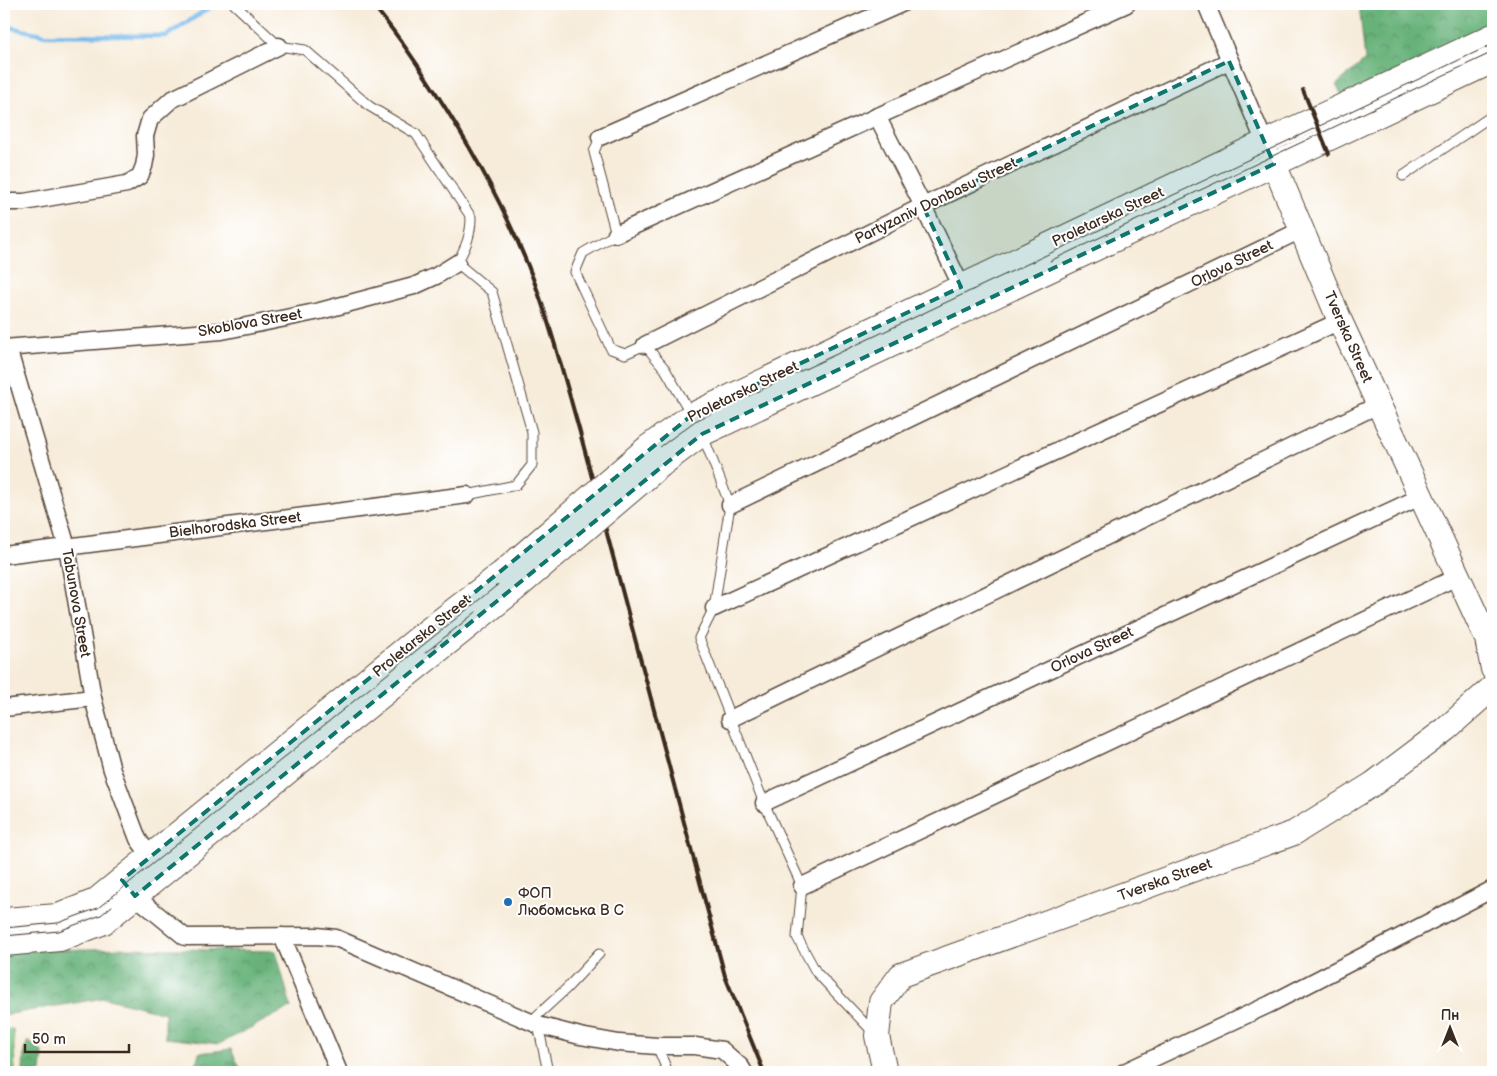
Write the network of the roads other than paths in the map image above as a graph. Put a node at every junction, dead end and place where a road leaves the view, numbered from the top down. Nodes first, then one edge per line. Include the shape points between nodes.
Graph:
1 (234, 4) edge
2 (901, 4) edge
3 (1128, 4) edge
4 (1206, 4) edge
5 (1493, 36) edge
6 (279, 46) junction
7 (1493, 60) edge
8 (1229, 61) junction
9 (1493, 115) edge
10 (877, 116) junction
11 (600, 138) joint
12 (1270, 153) junction
13 (1403, 176) dead end
14 (4, 202) edge
15 (923, 206) junction
16 (1301, 230) junction
17 (616, 234) junction
18 (457, 263) junction
19 (966, 297) junction
20 (1340, 320) junction
21 (645, 345) junction
22 (6, 348) edge
23 (1378, 405) junction
24 (697, 425) junction
25 (467, 495) joint
26 (1420, 497) junction
27 (730, 505) junction
28 (67, 547) junction
29 (4, 555) edge
30 (1457, 577) junction
31 (508, 581) junction
32 (714, 608) junction
33 (1493, 669) edge
34 (1493, 687) edge
35 (93, 698) junction
36 (4, 708) edge
37 (730, 719) junction
38 (764, 803) junction
39 (150, 856) junction
40 (802, 886) junction
41 (128, 888) junction
42 (1493, 889) edge
43 (4, 920) edge
44 (282, 936) junction
45 (4, 944) edge
46 (599, 954) dead end
47 (534, 1023) junction
48 (877, 1036) junction
49 (657, 1046) junction
50 (339, 1072) edge
51 (548, 1072) edge
52 (668, 1072) edge
53 (744, 1072) edge
54 (885, 1072) edge
55 (1124, 1072) edge

1 - 6 lane
2 - 11 street
3 - 10 street
4 - 8 street, Tverska Street
5 - 12 main road, Proletarska Street
6 - 14 street via 171,100 150,119 145,136 144,166 140,176 127,184 24,202
6 - 18 lane via 305,50 368,106 416,134 471,217 467,244
7 - 12 main road, Proletarska Street
8 - 12 street, Tverska Street
8 - 15 street, Partyzaniv Donbasu Street
9 - 13 lane
10 - 15 street
10 - 17 street
11 - 17 lane via 594,152
12 - 16 main road, Tverska Street
12 - 19 main road, Proletarska Street
15 - 19 street
15 - 21 street, Partyzaniv Donbasu Street
16 - 20 main road, Tverska Street
16 - 27 street, Orlova Street
17 - 21 lane via 583,253 574,272 611,349 625,354
18 - 22 street, Skoblova Street via 414,286 320,311 222,331
18 - 25 lane via 492,292 532,432 532,465 516,485
19 - 24 main road, Proletarska Street
20 - 23 main road, Tverska Street
20 - 32 street
21 - 24 lane via 665,370
22 - 28 street, Tabunova Street
23 - 26 main road, Tverska Street
23 - 37 street
24 - 27 lane
24 - 31 main road, Proletarska Street, bridge via 655,456
25 - 28 street, Bielhorodska Street
26 - 30 main road, Tverska Street
26 - 38 street, Orlova Street
27 - 32 lane
28 - 29 street, Bielhorodska Street
28 - 35 street, Tabunova Street
30 - 33 main road, Tverska Street via 1487,639
30 - 40 street
31 - 39 main road, Proletarska Street via 422,635
31 - 41 main road, Proletarska Street
32 - 37 lane via 700,638
34 - 48 main road, Tverska Street via 1446,729 1373,784 1294,833 902,975 882,1002
35 - 36 street
35 - 39 street, Tabunova Street via 112,770 138,839
37 - 38 lane
38 - 40 lane
39 - 41 main road, Proletarska Street
40 - 48 lane via 797,937 816,972
41 - 43 main road, Proletarska Street via 58,916
41 - 44 street via 185,937
41 - 45 main road, Proletarska Street via 104,922 60,939
42 - 55 street via 1270,1004
44 - 47 street via 336,938 354,944
44 - 50 street
46 - 47 lane
47 - 49 street via 580,1036
47 - 51 lane
48 - 54 main road, Tverska Street
49 - 52 lane
49 - 53 street via 722,1050

